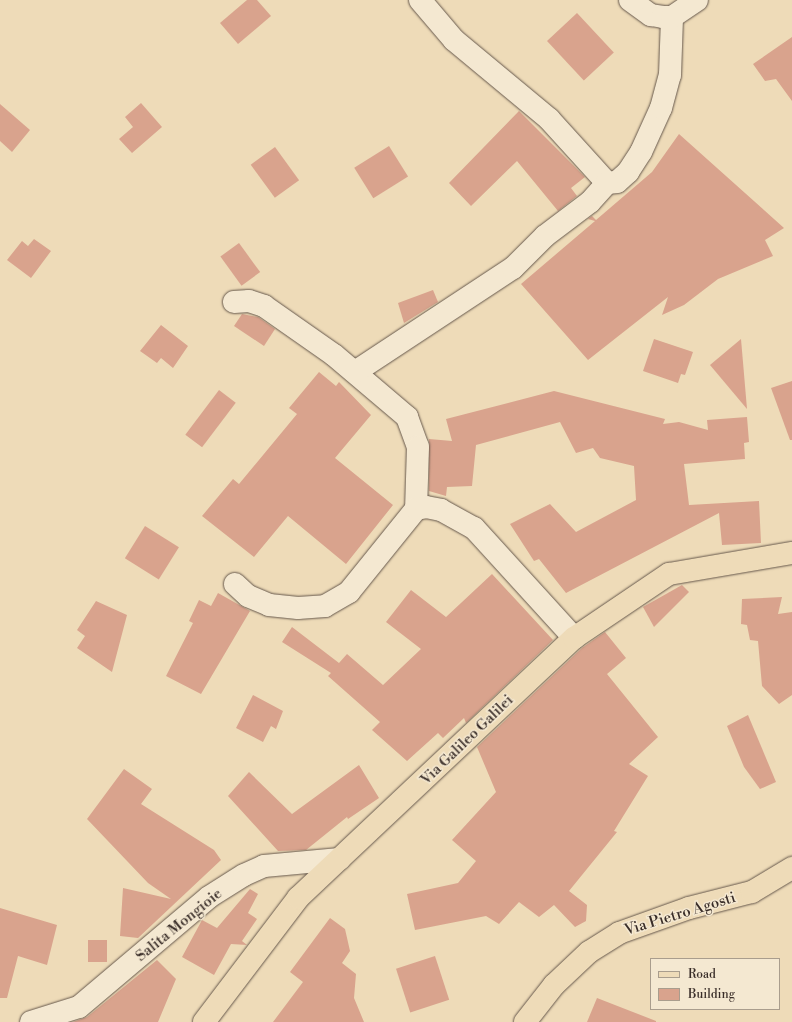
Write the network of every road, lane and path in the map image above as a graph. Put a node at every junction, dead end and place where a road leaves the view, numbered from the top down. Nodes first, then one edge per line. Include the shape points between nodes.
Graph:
1 (420, 0) edge
2 (630, 0) edge
3 (697, 0) edge
4 (672, 17) junction
5 (607, 183) junction
6 (234, 302) dead end
7 (355, 372) junction
8 (416, 509) junction
9 (792, 553) edge
10 (235, 584) dead end
11 (574, 638) junction
12 (340, 859) junction
13 (792, 868) edge
14 (31, 1022) edge
15 (204, 1022) edge
16 (525, 1022) edge

1 - 5 street via 454,40 548,118
2 - 4 street via 651,15
3 - 4 street
4 - 5 street via 670,75 661,108 641,152 628,172 617,182
5 - 7 street via 545,236 513,268
6 - 7 street via 250,301 264,306
7 - 8 street via 397,406 415,430 418,447
8 - 10 street via 349,592 325,606 298,608 269,605 248,596
8 - 11 street via 441,510 474,528
9 - 11 main road, Via Galileo Galilei via 669,574
11 - 12 main road, Via Galileo Galilei
12 - 14 street, Salita Mongioie via 264,866 244,875 210,897 78,1007
12 - 15 main road, Via Galileo Galilei via 298,898
13 - 16 main road, Via Pietro Agosti via 752,892 689,908 620,933 589,952 554,985

